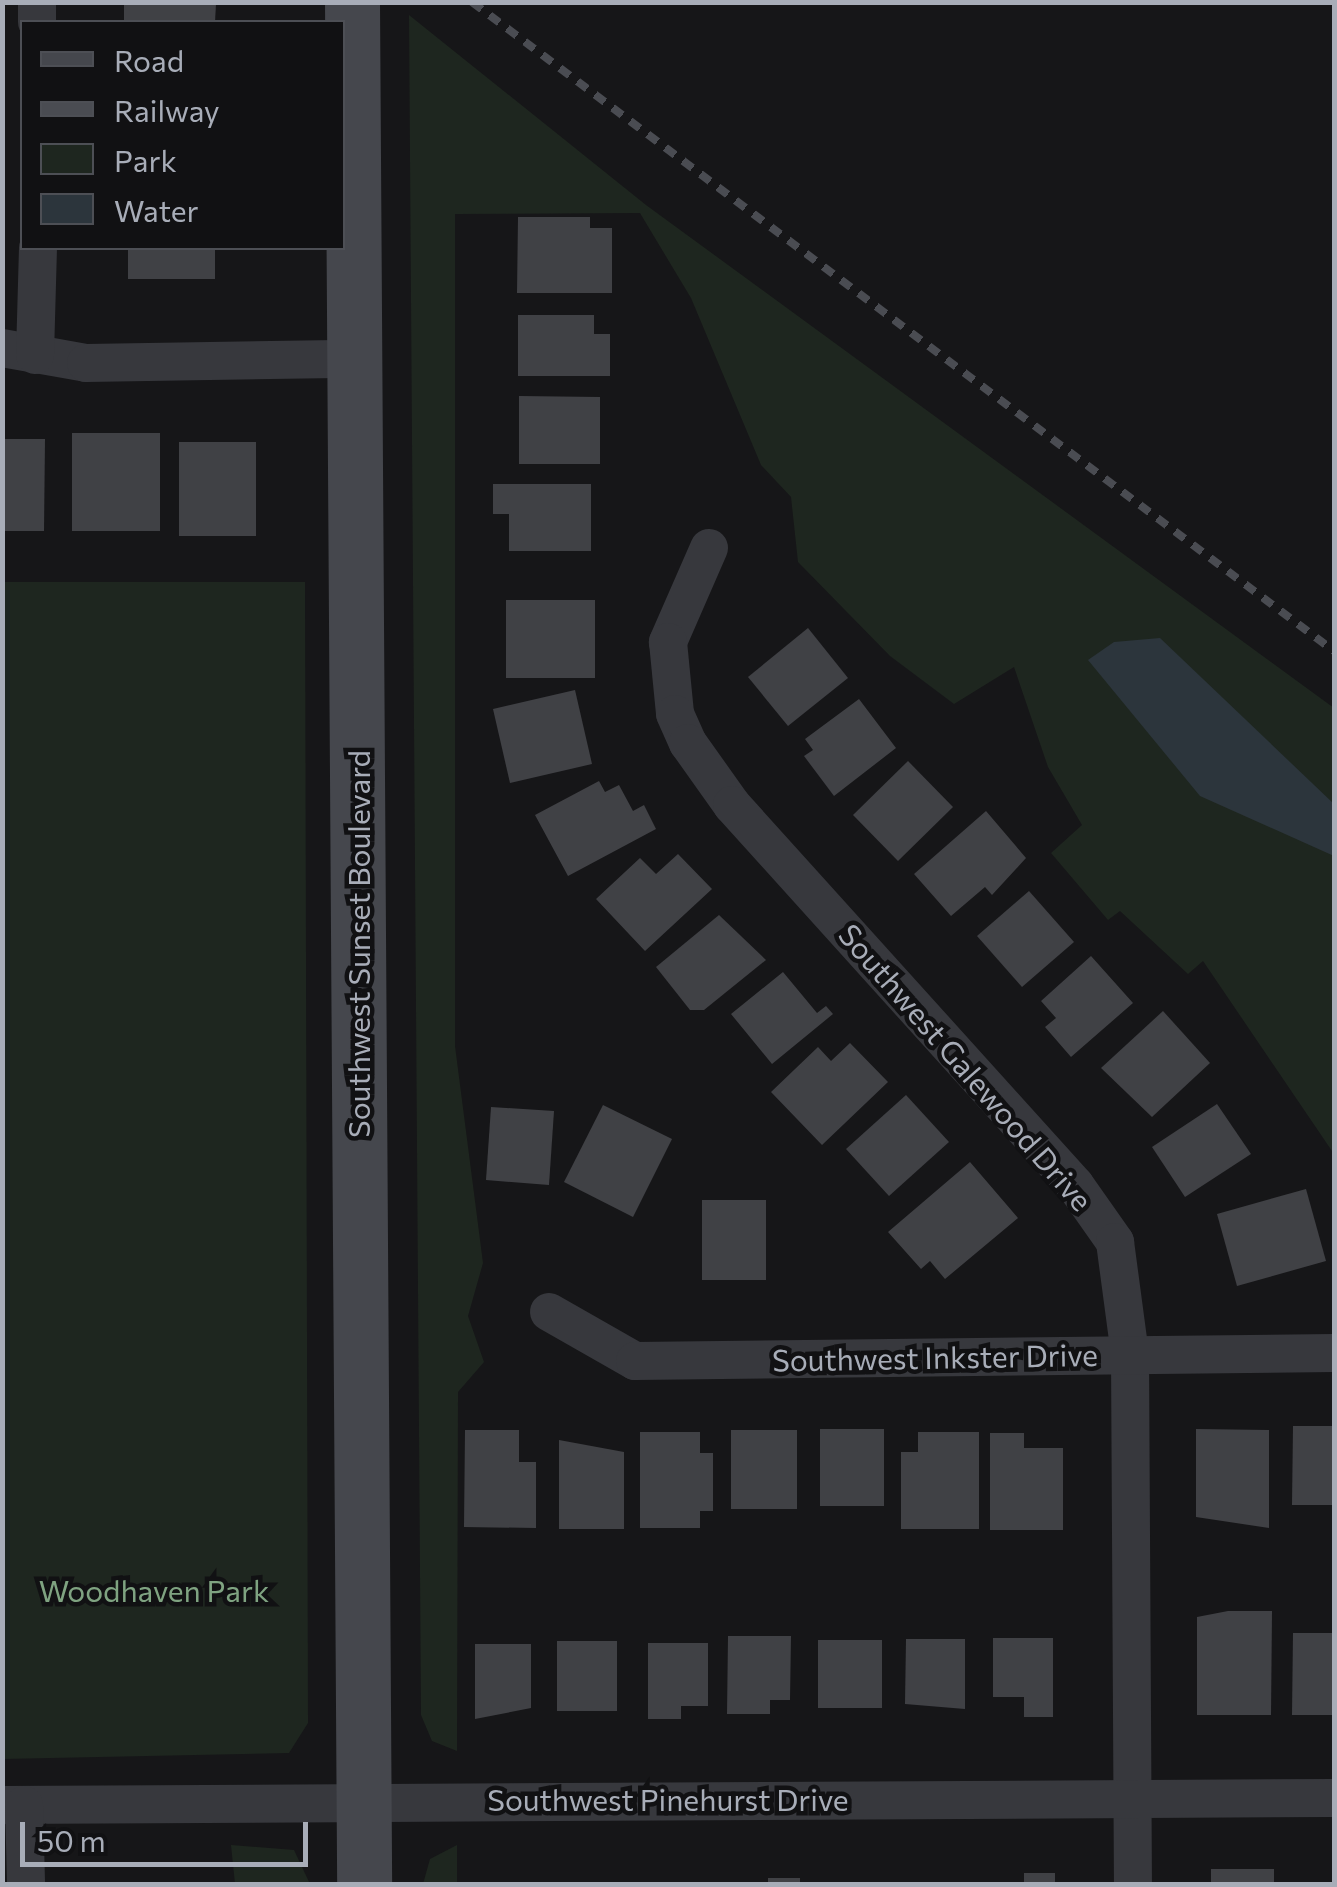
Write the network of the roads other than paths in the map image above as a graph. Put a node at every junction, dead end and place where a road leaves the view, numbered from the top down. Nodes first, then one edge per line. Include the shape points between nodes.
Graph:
1 (352, 2) edge
2 (38, 250) edge
3 (19, 351) edge
4 (354, 360) junction
5 (708, 548) dead end
6 (549, 1312) dead end
7 (1334, 1353) edge
8 (1130, 1355) junction
9 (1132, 1797) junction
10 (1334, 1798) edge
11 (364, 1801) junction
12 (14, 1805) edge
13 (26, 1884) edge
14 (364, 1884) edge
15 (1133, 1884) edge

1 - 4 main road, Southwest Sunset Boulevard
2 - 3 street
3 - 4 street via 86,363
4 - 11 main road, Southwest Sunset Boulevard
5 - 8 street, Southwest Galewood Drive via 668,642 675,714 688,742 732,804 1076,1185 1115,1242
6 - 8 street, Southwest Inkster Drive via 635,1361
7 - 8 street, Southwest Inkster Drive
8 - 9 street, Southwest Galewood Drive
9 - 10 street, Southwest Pinehurst Drive
9 - 11 street, Southwest Pinehurst Drive
9 - 15 street, Southwest Galewood Drive
11 - 12 street, Southwest Pinehurst Drive
11 - 14 main road, Southwest Sunset Boulevard
12 - 13 street

